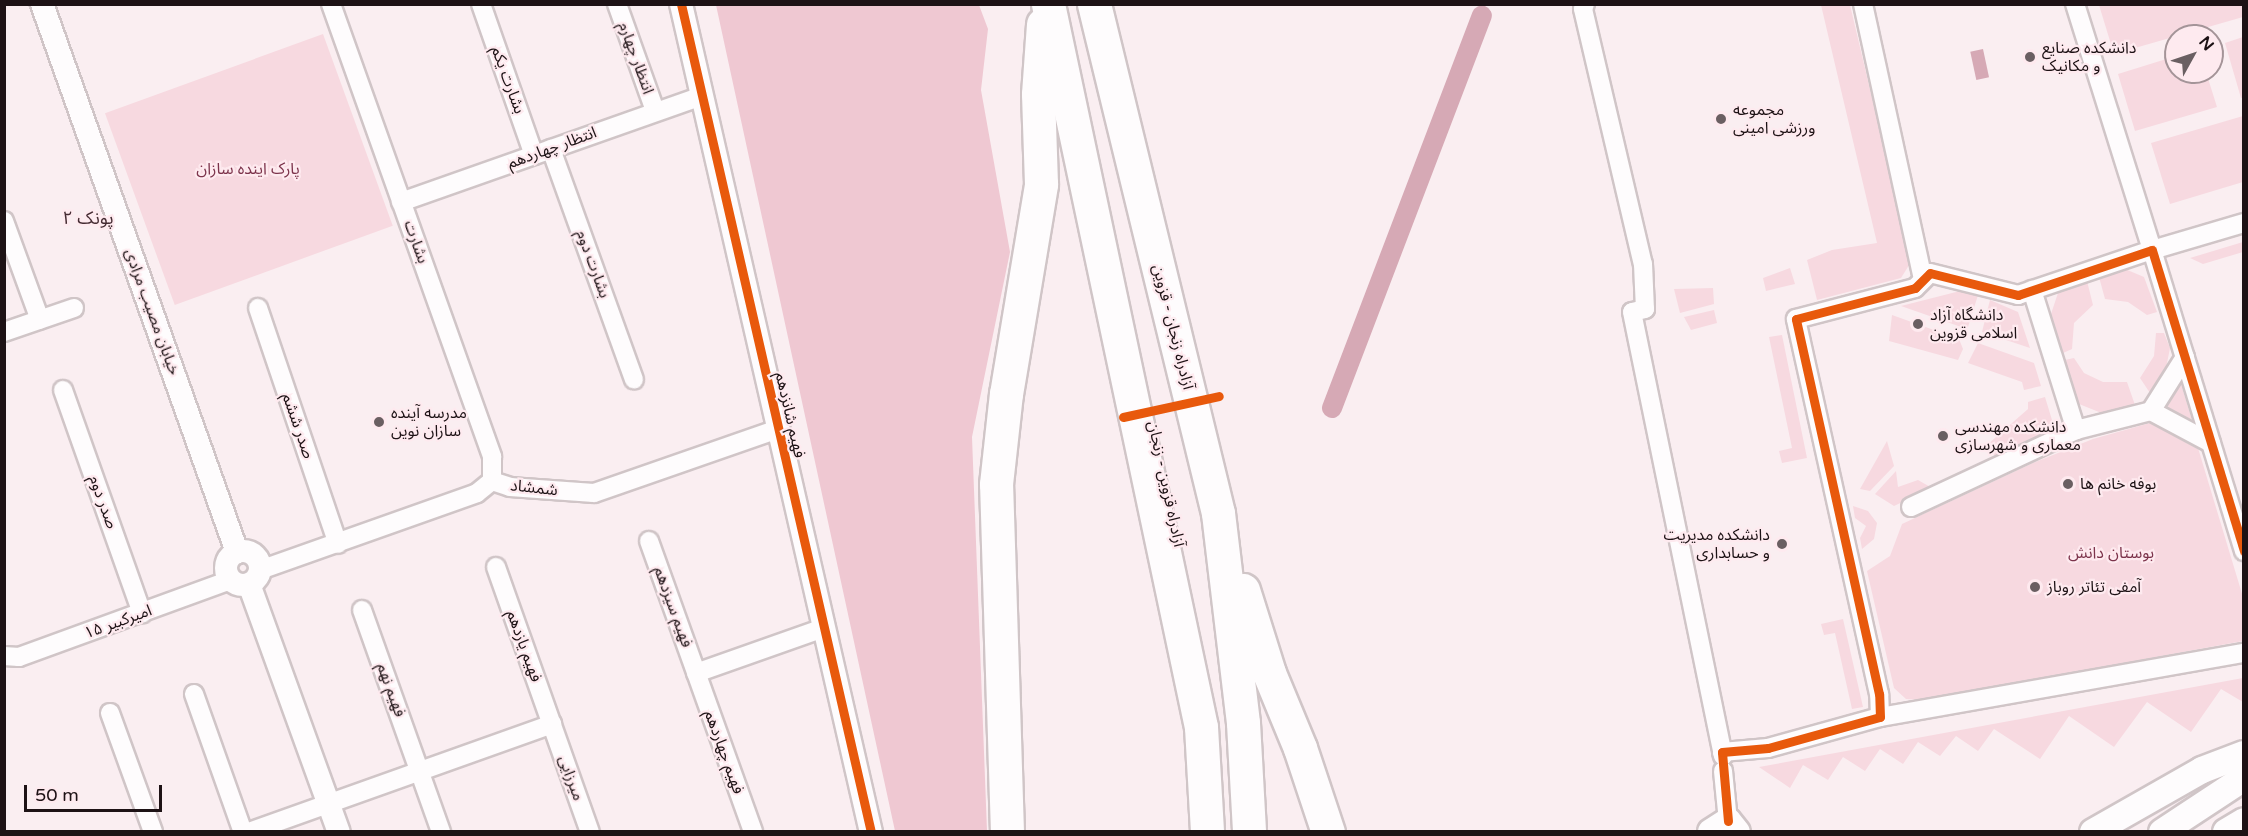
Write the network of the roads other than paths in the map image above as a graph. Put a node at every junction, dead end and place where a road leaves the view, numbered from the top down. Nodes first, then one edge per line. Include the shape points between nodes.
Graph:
1 (42, 4) edge
2 (331, 4) edge
3 (481, 4) edge
4 (617, 4) edge
5 (681, 4) edge
6 (1046, 4) edge
7 (1094, 4) edge
8 (1863, 4) edge
9 (2075, 4) edge
10 (1589, 6) edge
11 (702, 96) junction
12 (655, 111) junction
13 (543, 152) junction
14 (401, 202) junction
15 (4, 221) edge
16 (2244, 223) edge
17 (2152, 250) junction
18 (1923, 279) junction
19 (2032, 290) junction
20 (74, 308) dead end
21 (258, 308) dead end
22 (40, 320) junction
23 (4, 332) edge
24 (2185, 357) junction
25 (634, 379) dead end
26 (63, 390) dead end
27 (2151, 411) junction
28 (778, 429) junction
29 (2076, 430) junction
30 (2211, 443) junction
31 (492, 481) junction
32 (1911, 507) dead end
33 (1218, 513) junction
34 (649, 541) dead end
35 (338, 544) junction
36 (2244, 551) edge
37 (496, 567) dead end
38 (246, 578) junction
39 (362, 610) dead end
40 (142, 613) junction
41 (824, 628) junction
42 (2244, 653) edge
43 (4, 656) edge
44 (696, 673) junction
45 (194, 694) dead end
46 (110, 713) dead end
47 (1880, 717) junction
48 (552, 724) junction
49 (2244, 754) edge
50 (1723, 760) junction
51 (420, 771) junction
52 (2244, 778) edge
53 (329, 803) junction
54 (2244, 821) edge
55 (1725, 828) edge
56 (153, 831) edge
57 (243, 831) edge
58 (249, 831) edge
59 (339, 831) edge
60 (441, 831) edge
61 (590, 831) edge
62 (753, 831) edge
63 (871, 831) edge
64 (1007, 831) edge
65 (1207, 831) edge
66 (1249, 831) edge
67 (1328, 831) edge
68 (2092, 831) edge
69 (2162, 831) edge
70 (2226, 831) edge

1 - 38 street, خیابان مصیب مرادی via 237,552 256,557
2 - 14 street, بشارت
3 - 13 street, بشارت یکم
4 - 12 street, انتظار چهارم
5 - 11 street, فهیم شانزدهم
6 - 64 highway via 1038,94 1041,184 1006,394 996,484
6 - 65 highway, آزادراه قزوین - زنجان via 1201,727
7 - 33 highway, آزادراه زنجان - قزوین
8 - 18 street
9 - 17 street
10 - 50 street via 1643,264 1645,309 1632,312
11 - 12 street, انتظار چهاردهم
11 - 28 street, فهیم شانزدهم
12 - 13 street, انتظار چهاردهم
13 - 14 street, انتظار چهاردهم
13 - 25 street, بشارت دوم
14 - 31 street, بشارت via 492,457
15 - 22 street
16 - 17 street
17 - 19 street
17 - 24 street
18 - 19 street via 1929,273 2018,295
18 - 47 street via 1915,288 1796,319 1879,694
19 - 29 street
20 - 22 street
21 - 35 street, صدر ششم
22 - 23 street
24 - 27 street
24 - 30 street
26 - 40 street, صدر دوم
27 - 29 street
27 - 30 street
28 - 31 street, شمشاد via 594,493 510,487
28 - 41 street, فهیم شانزدهم
29 - 32 street
30 - 36 street
31 - 35 street, شمشاد via 477,493
33 - 66 highway, آزادراه زنجان - قزوین via 1243,723
33 - 67 highway via 1269,673 1304,758
34 - 44 street, فهیم سیزدهم
35 - 38 street, شمشاد
37 - 48 street, فهیم یازدهم
38 - 40 street, امیرکبیر ۱۵
38 - 53 street
39 - 51 street, فهیم نهم
40 - 43 street, امیرکبیر ۱۵ via 19,657
41 - 44 street
41 - 63 street, فهیم شانزدهم
42 - 47 street
44 - 62 street, فهیم چهاردهم
45 - 57 street
46 - 56 street
47 - 50 street
48 - 51 street
48 - 61 street, میرزایی
49 - 68 main road via 2202,770
50 - 55 street
51 - 53 street
51 - 60 street, فهیم نهم
52 - 69 main road
53 - 58 street
53 - 59 street
54 - 70 main road

